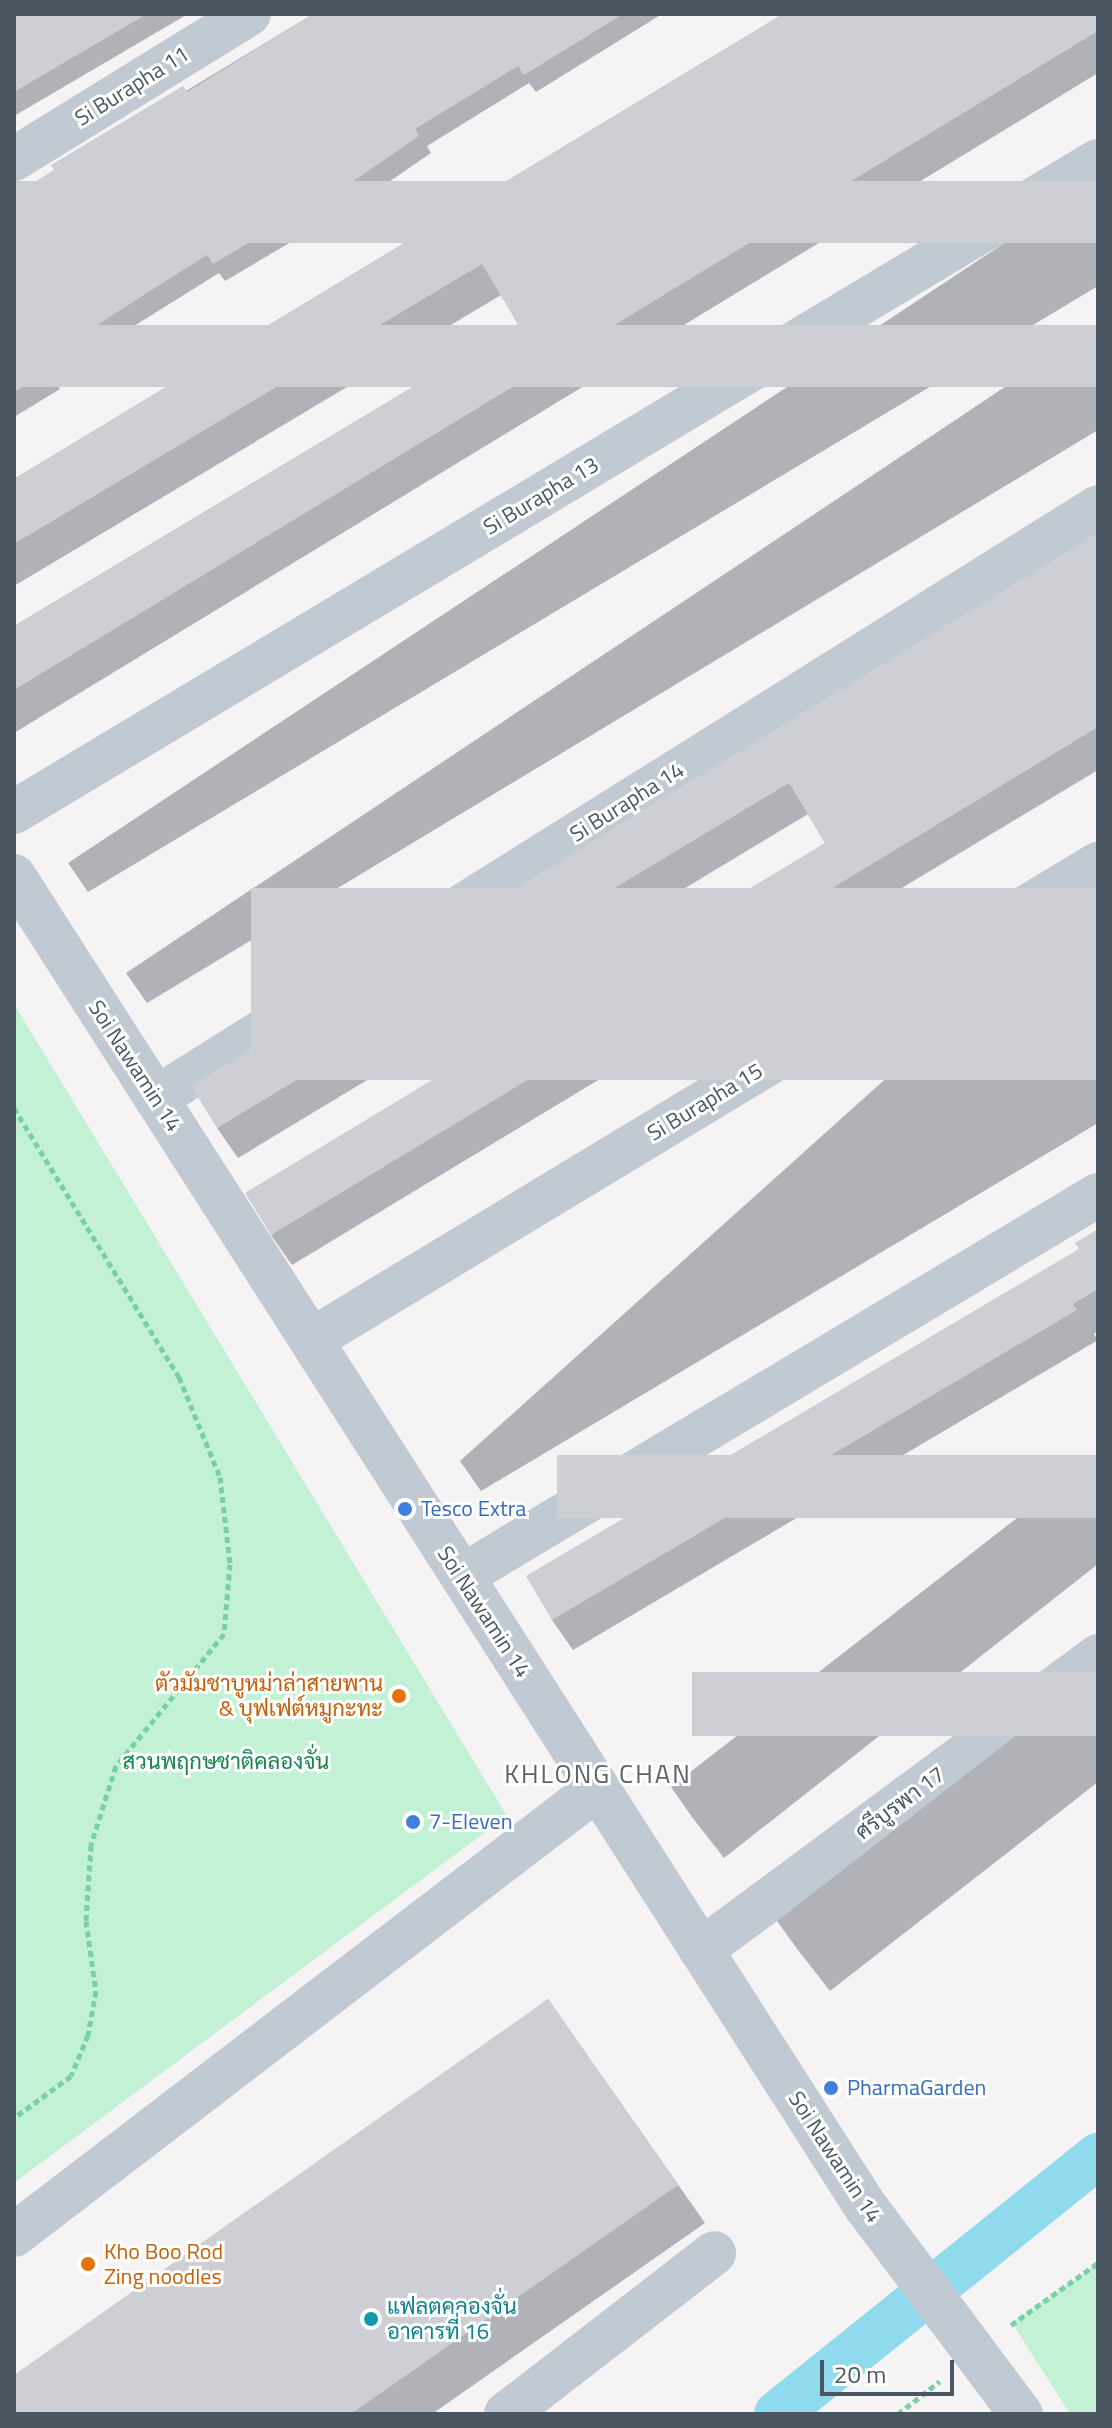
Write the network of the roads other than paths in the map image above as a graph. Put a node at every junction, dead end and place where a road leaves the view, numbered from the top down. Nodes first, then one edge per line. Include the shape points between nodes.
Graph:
1 (249, 14) edge
2 (14, 159) edge
3 (1083, 171) edge
4 (1098, 507) edge
5 (14, 812) edge
6 (1098, 864) edge
7 (14, 876) edge
8 (156, 1098) junction
9 (1098, 1195) edge
10 (311, 1340) junction
11 (462, 1576) junction
12 (1098, 1656) edge
13 (598, 1788) junction
14 (701, 1950) junction
15 (14, 2235) edge
16 (714, 2253) dead end
17 (506, 2414) edge
18 (1021, 2414) edge

1 - 2 street, Si Burapha 11
3 - 5 street, Si Burapha 13
4 - 8 street, Si Burapha 14
6 - 10 street, Si Burapha 15
7 - 8 street, Soi Nawamin 14
8 - 10 street, Soi Nawamin 14
9 - 11 street
10 - 11 street, Soi Nawamin 14
11 - 13 street, Soi Nawamin 14
12 - 14 street, ศรีบูรพา 17
13 - 14 street, Soi Nawamin 14
13 - 15 street
14 - 18 street, Soi Nawamin 14 via 866,2207
16 - 17 street

